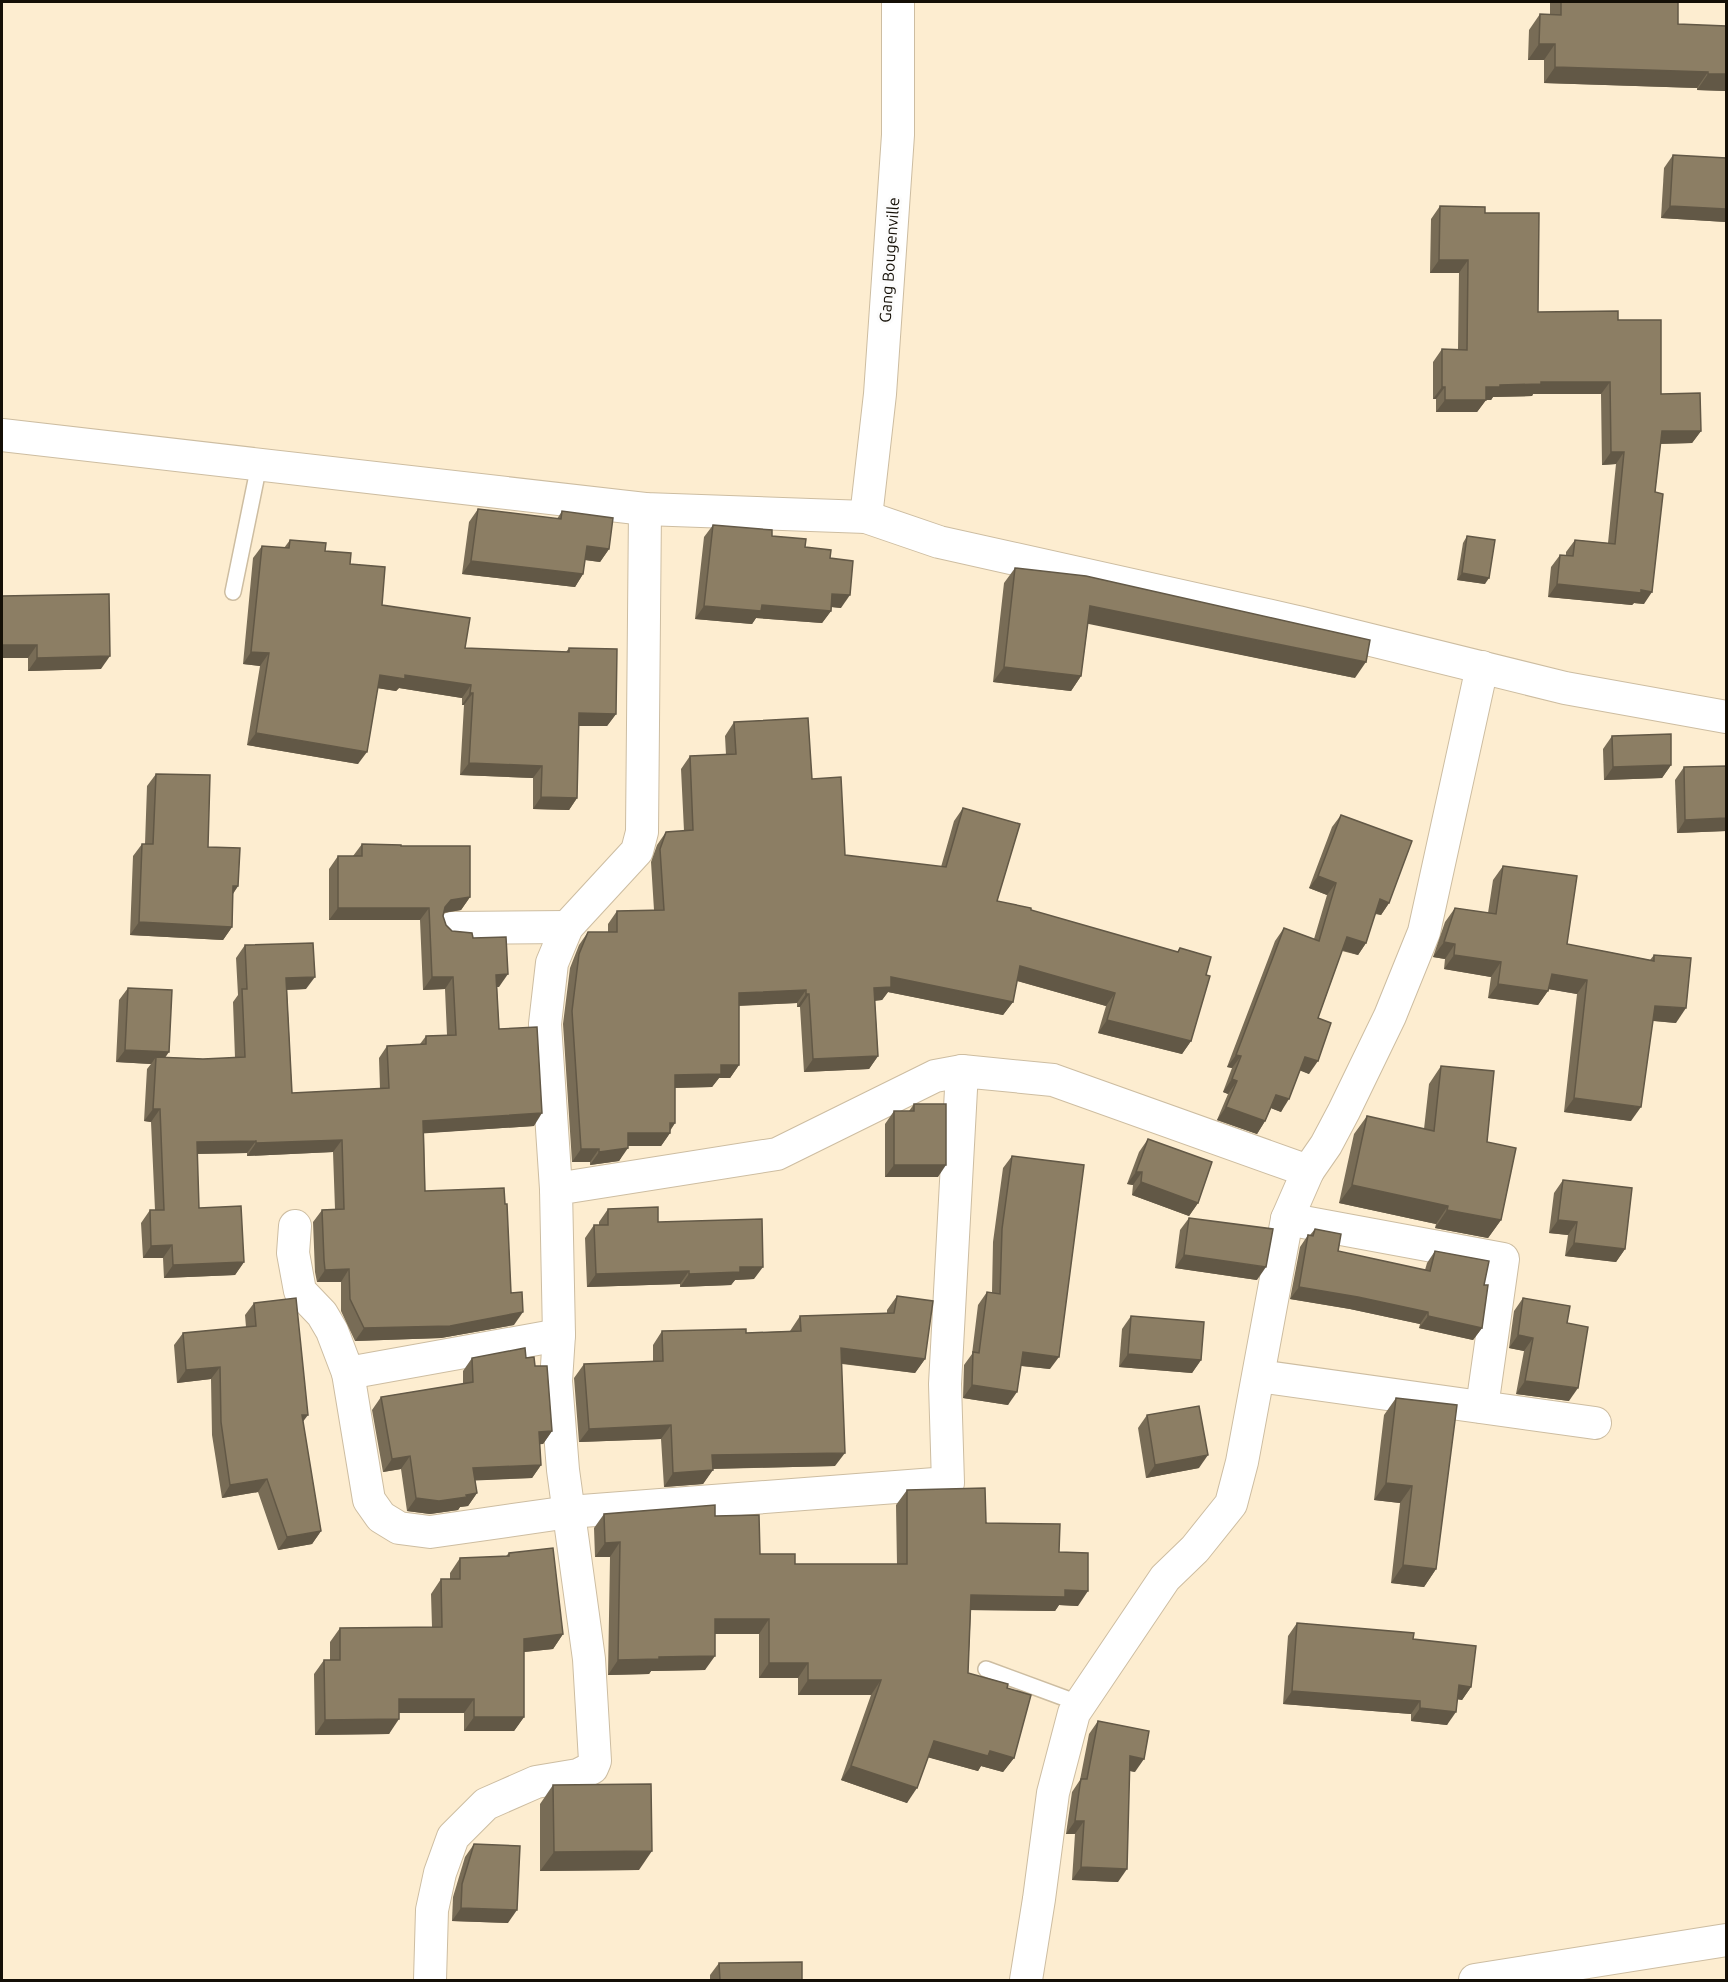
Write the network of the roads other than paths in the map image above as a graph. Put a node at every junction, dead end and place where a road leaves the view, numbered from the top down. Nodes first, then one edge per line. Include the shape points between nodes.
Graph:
1 (898, 2) edge
2 (2, 435) edge
3 (259, 465) junction
4 (645, 509) junction
5 (866, 517) junction
6 (233, 592) dead end
7 (1482, 667) junction
8 (1726, 717) edge
9 (567, 927) junction
10 (452, 928) edge
11 (962, 1071) junction
12 (1308, 1172) junction
13 (556, 1189) junction
14 (1287, 1219) junction
15 (295, 1226) dead end
16 (559, 1335) junction
17 (348, 1373) junction
18 (1259, 1376) junction
19 (1482, 1407) junction
20 (1595, 1423) dead end
21 (569, 1512) junction
22 (986, 1669) dead end
23 (1080, 1704) junction
24 (1726, 1940) edge
25 (430, 1980) edge
26 (1026, 1980) edge
27 (1475, 1980) edge

1 - 5 street, Gang Bougenville via 898,135 880,394
2 - 3 street
3 - 4 street
3 - 6 lane
4 - 5 street
4 - 9 street via 642,832 637,851
5 - 7 street via 939,542
7 - 8 street via 1565,688
7 - 12 street via 1424,932 1390,1016 1326,1146
9 - 10 street
9 - 13 street via 552,963 545,1024
11 - 12 street via 1053,1080
11 - 13 street via 935,1077 777,1154
11 - 21 street via 945,1384 948,1483
12 - 14 street
13 - 16 street
14 - 18 street
14 - 19 street via 1503,1259
15 - 17 street via 293,1253 300,1291 332,1331
16 - 17 street
16 - 21 street via 556,1381
17 - 21 street via 369,1500 381,1517 399,1528 430,1532
18 - 19 street
18 - 23 street via 1231,1504 1195,1549 1165,1578
19 - 20 street
21 - 25 street via 589,1659 595,1761 592,1768 578,1775 536,1782 486,1804 453,1837 432,1910
22 - 23 lane
23 - 26 street via 1074,1713 1053,1793
24 - 27 street

